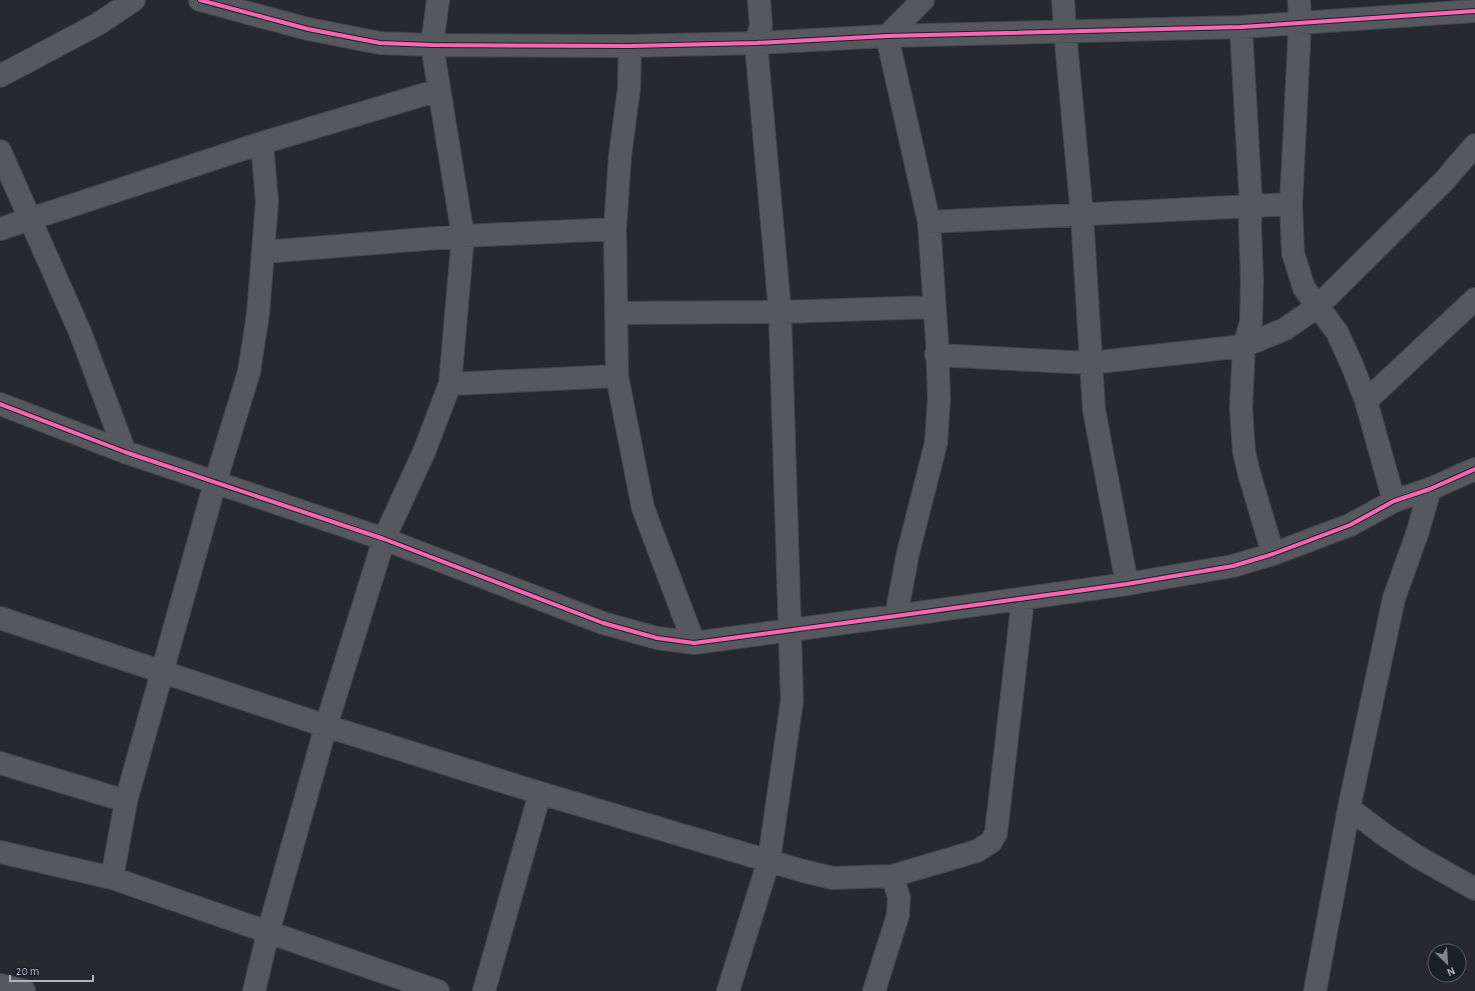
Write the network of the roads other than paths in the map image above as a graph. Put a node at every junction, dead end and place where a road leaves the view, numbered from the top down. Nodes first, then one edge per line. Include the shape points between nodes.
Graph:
1 (134, 0) edge
2 (200, 0) edge
3 (438, 0) edge
4 (759, 0) edge
5 (923, 0) edge
6 (1063, 0) edge
7 (1299, 0) edge
8 (236, 5) edge
9 (1475, 11) edge
10 (1300, 23) junction
11 (1241, 27) junction
12 (1065, 31) junction
13 (887, 36) junction
14 (756, 43) junction
15 (432, 45) junction
16 (630, 46) junction
17 (0, 76) edge
18 (439, 90) junction
19 (262, 143) junction
20 (1475, 145) edge
21 (0, 151) edge
22 (1292, 204) junction
23 (1251, 205) junction
24 (1082, 215) junction
25 (30, 219) junction
26 (929, 222) junction
27 (0, 229) edge
28 (615, 229) junction
29 (464, 236) junction
30 (263, 252) junction
31 (1475, 299) edge
32 (934, 307) junction
33 (1318, 307) junction
34 (780, 312) junction
35 (616, 313) junction
36 (1244, 346) junction
37 (936, 355) junction
38 (1090, 363) junction
39 (617, 376) junction
40 (450, 384) junction
41 (1366, 401) junction
42 (0, 404) edge
43 (125, 452) junction
44 (1475, 469) edge
45 (215, 483) junction
46 (1430, 489) junction
47 (1394, 501) junction
48 (384, 539) junction
49 (1273, 554) junction
50 (1127, 584) junction
51 (1023, 598) junction
52 (896, 616) junction
53 (0, 618) edge
54 (788, 631) junction
55 (694, 643) junction
56 (162, 673) junction
57 (326, 726) junction
58 (0, 763) edge
59 (540, 793) junction
60 (126, 801) junction
61 (1349, 808) junction
62 (0, 852) edge
63 (769, 860) junction
64 (892, 876) junction
65 (112, 878) junction
66 (1475, 889) edge
67 (268, 933) junction
68 (0, 985) edge
69 (24, 991) edge
70 (254, 991) edge
71 (438, 991) edge
72 (484, 991) edge
73 (728, 991) edge
74 (874, 991) edge
75 (1315, 991) edge

1 - 17 street via 98,24
2 - 8 street
3 - 15 street
4 - 14 street via 761,26
5 - 13 street
6 - 12 street
7 - 10 street
8 - 15 street via 308,29 380,43
9 - 10 street
10 - 11 street
10 - 22 street
11 - 12 street
11 - 23 street
12 - 13 street
12 - 24 street
13 - 14 street
13 - 26 street
14 - 16 street
14 - 34 street
15 - 16 street
15 - 18 street
16 - 28 street via 629,88 620,156
18 - 19 street
18 - 29 street
19 - 25 street
19 - 30 street via 267,202
20 - 33 street via 1444,181
21 - 25 street
22 - 23 street
22 - 33 street via 1293,254 1304,288
23 - 24 street
23 - 36 street via 1251,322
24 - 26 street
24 - 38 street
25 - 27 street
25 - 43 street via 80,332
26 - 32 street
28 - 29 street
28 - 35 street
29 - 30 street
29 - 40 street
30 - 45 street via 258,314 249,372
31 - 41 street
32 - 34 street
32 - 37 street
33 - 36 street via 1285,329
33 - 41 street via 1337,332
34 - 35 street
34 - 54 street
35 - 39 street
36 - 38 street
36 - 49 street via 1241,407 1244,452
37 - 38 street
37 - 52 street via 939,398 936,443 908,553
38 - 50 street via 1094,410
39 - 40 street
39 - 55 street via 643,508
40 - 48 street via 424,452
41 - 47 street
42 - 43 street
43 - 45 street
44 - 46 street
45 - 48 street
45 - 56 street
46 - 47 street
46 - 61 street via 1394,598
47 - 49 street via 1350,525
48 - 55 street via 603,623 657,638
48 - 57 street
49 - 50 street via 1233,566
50 - 51 street
51 - 52 street
51 - 64 street via 996,833 991,842 977,851
52 - 54 street
53 - 56 street
54 - 55 street
54 - 63 street via 792,701
56 - 57 street
56 - 60 street
57 - 59 street
57 - 67 street
58 - 60 street
59 - 63 street
59 - 72 street
60 - 65 street
61 - 66 street via 1418,857
61 - 75 street
62 - 65 street
63 - 64 street via 833,878
63 - 73 street
64 - 74 street via 899,897 898,915
65 - 67 street
67 - 70 street
67 - 71 street
68 - 69 street

